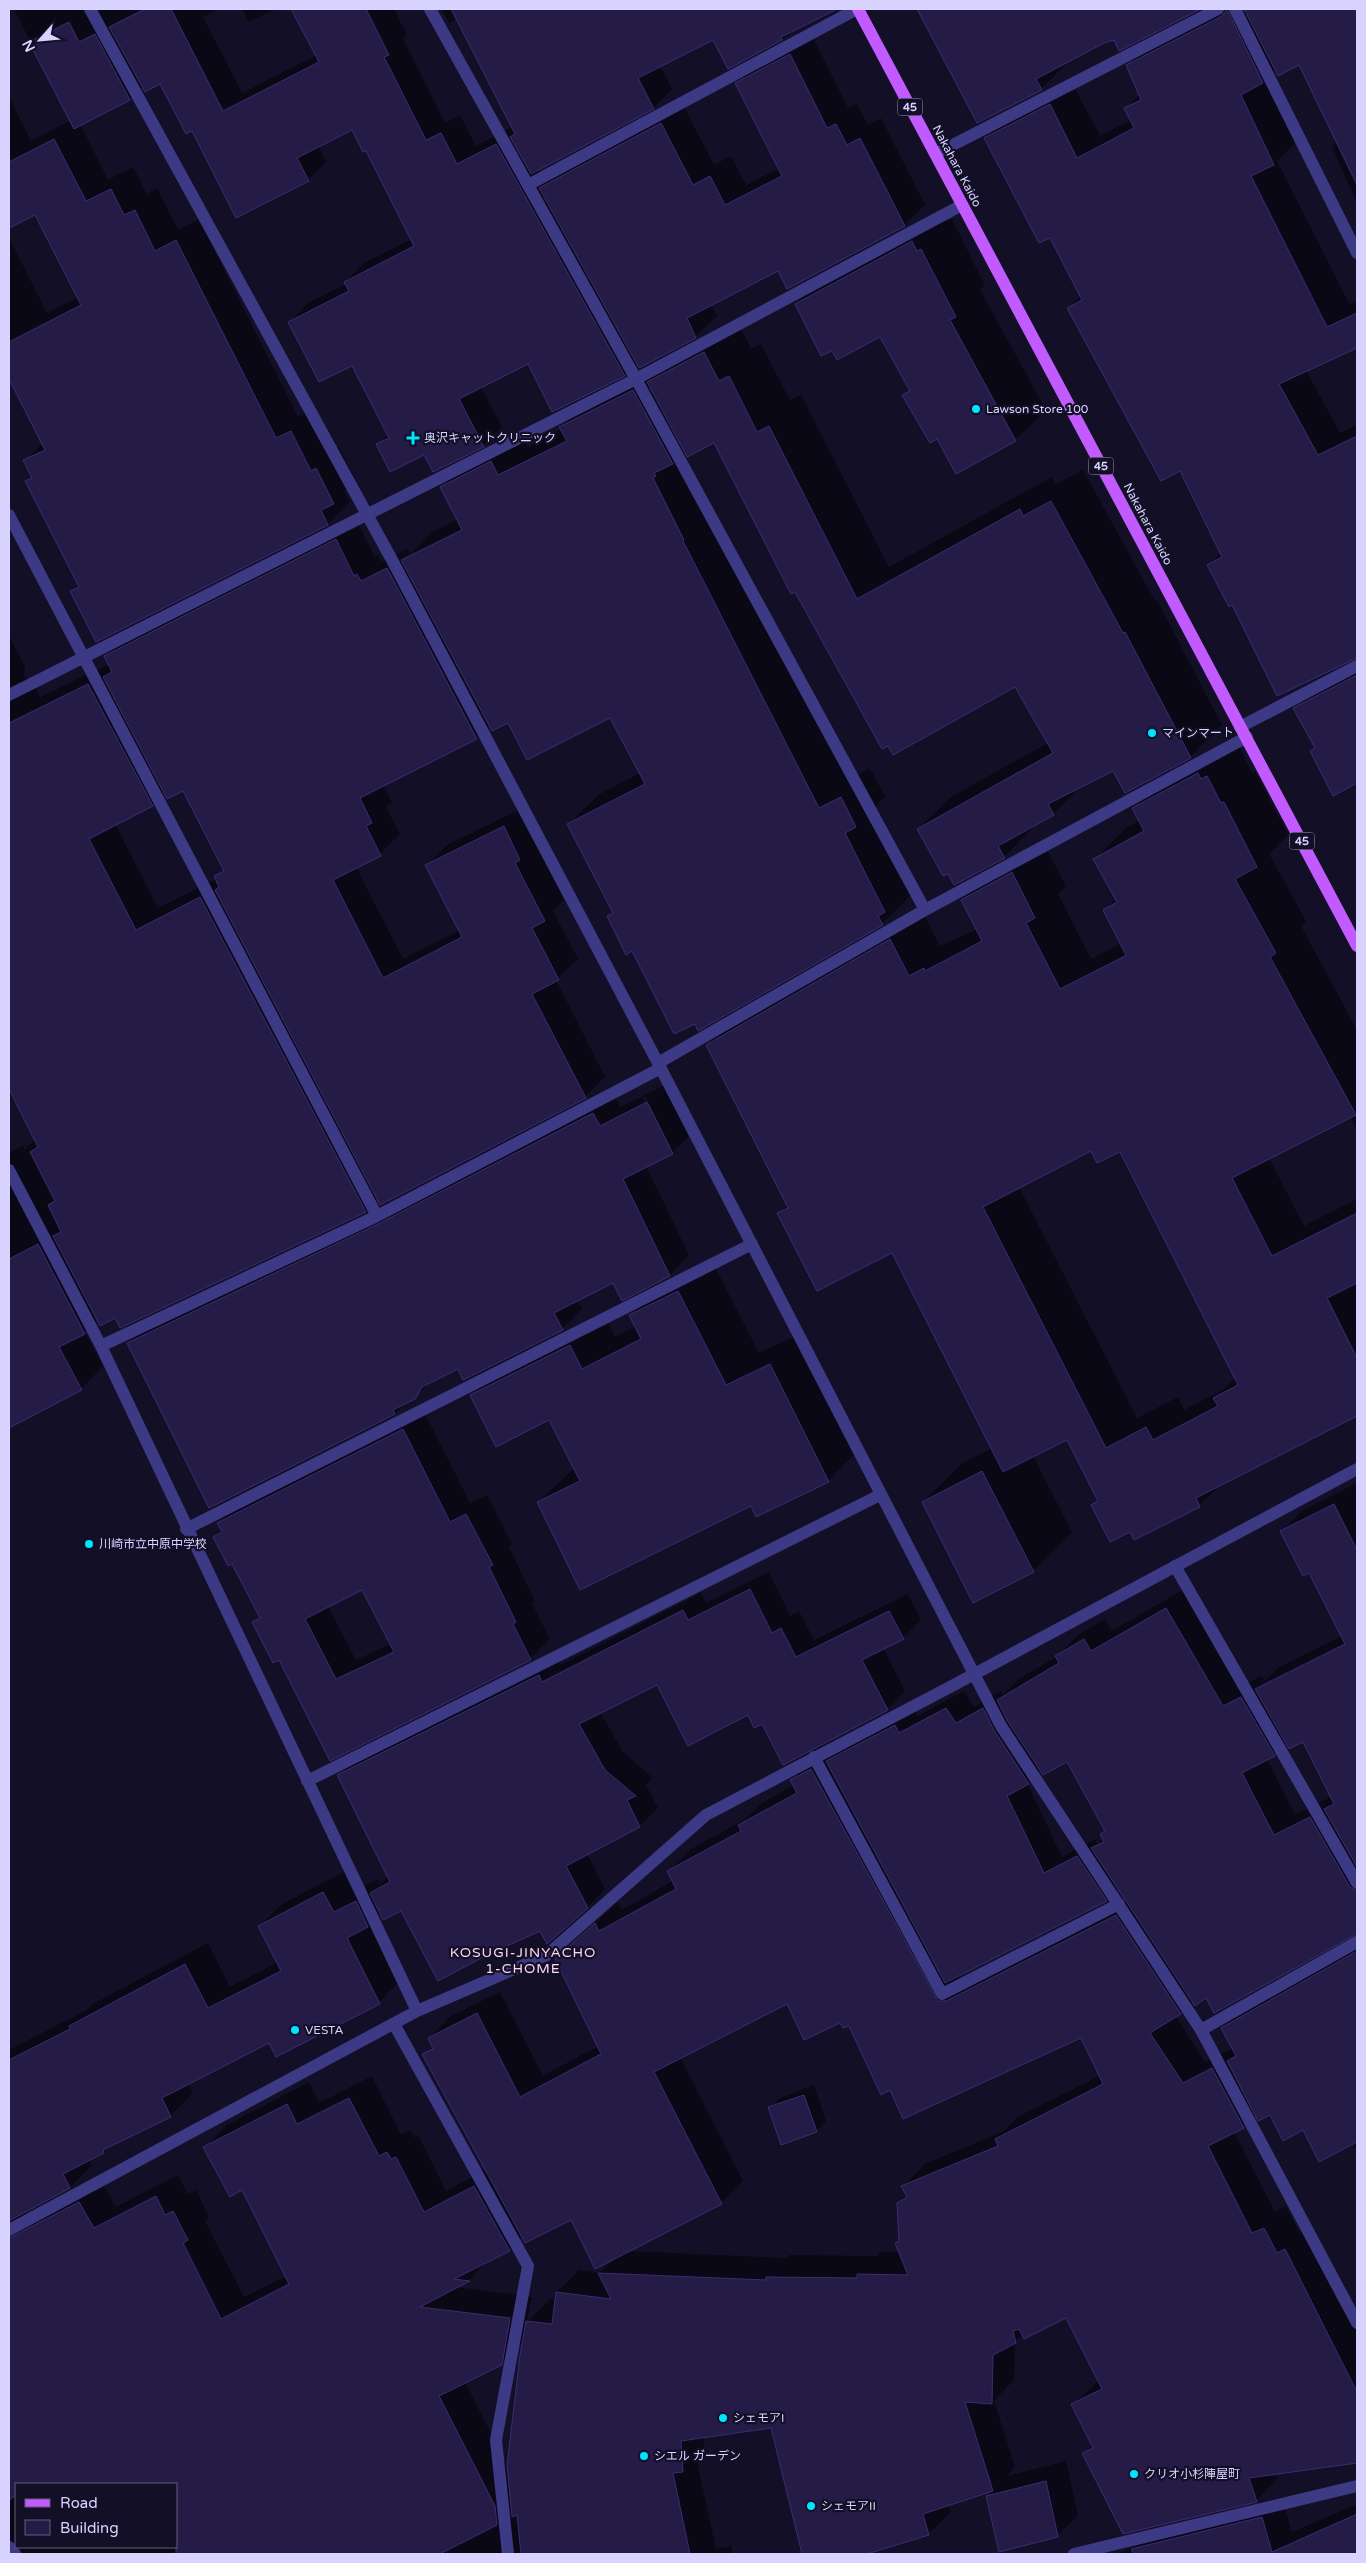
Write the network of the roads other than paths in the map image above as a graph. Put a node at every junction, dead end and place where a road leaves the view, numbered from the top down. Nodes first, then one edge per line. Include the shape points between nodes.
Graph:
1 (90, 9) edge
2 (430, 9) edge
3 (857, 9) edge
4 (1218, 9) edge
5 (1235, 9) edge
6 (936, 154) junction
7 (528, 185) junction
8 (962, 205) junction
9 (1357, 253) edge
10 (636, 379) junction
11 (9, 515) edge
12 (368, 515) junction
13 (83, 657) junction
14 (1357, 666) edge
15 (9, 695) edge
16 (1244, 732) junction
17 (925, 910) junction
18 (1357, 946) edge
19 (660, 1065) junction
20 (9, 1170) edge
21 (377, 1216) junction
22 (752, 1244) junction
23 (100, 1346) junction
24 (1357, 1469) edge
25 (880, 1495) junction
26 (186, 1529) junction
27 (1175, 1566) junction
28 (973, 1675) junction
29 (814, 1757) junction
30 (307, 1781) junction
31 (1357, 1883) edge
32 (1118, 1904) junction
33 (1357, 1942) edge
34 (417, 2011) junction
35 (394, 2024) junction
36 (1202, 2030) junction
37 (9, 2230) edge
38 (1357, 2323) edge
39 (1357, 2486) edge
40 (9, 2547) edge
41 (15, 2554) edge
42 (508, 2554) edge
43 (1074, 2554) edge

1 - 12 street
2 - 7 street
3 - 6 main road, Nakahara Kaido / 45
3 - 7 street
4 - 6 street
5 - 9 street
6 - 8 main road, Nakahara Kaido / 45
7 - 10 street
8 - 10 street
8 - 16 main road, Nakahara Kaido / 45
10 - 12 street
10 - 17 street
11 - 13 street
12 - 13 street
12 - 19 street
13 - 15 street
13 - 21 street
14 - 16 street
16 - 17 street
16 - 18 main road, Nakahara Kaido / 45
17 - 19 street
19 - 21 street
19 - 22 street
20 - 23 street
21 - 23 street
22 - 25 street
22 - 26 street
23 - 26 street
24 - 27 street
25 - 28 street
25 - 30 street
26 - 30 street
27 - 28 street
27 - 31 street
28 - 29 street
28 - 32 street via 1001,1726
29 - 32 street via 942,1994
29 - 34 street via 706,1815 547,1955
30 - 34 street
32 - 36 street
33 - 36 street
34 - 35 street
35 - 37 street
35 - 42 street via 528,2266 496,2440
36 - 38 street
39 - 43 street
40 - 41 street

